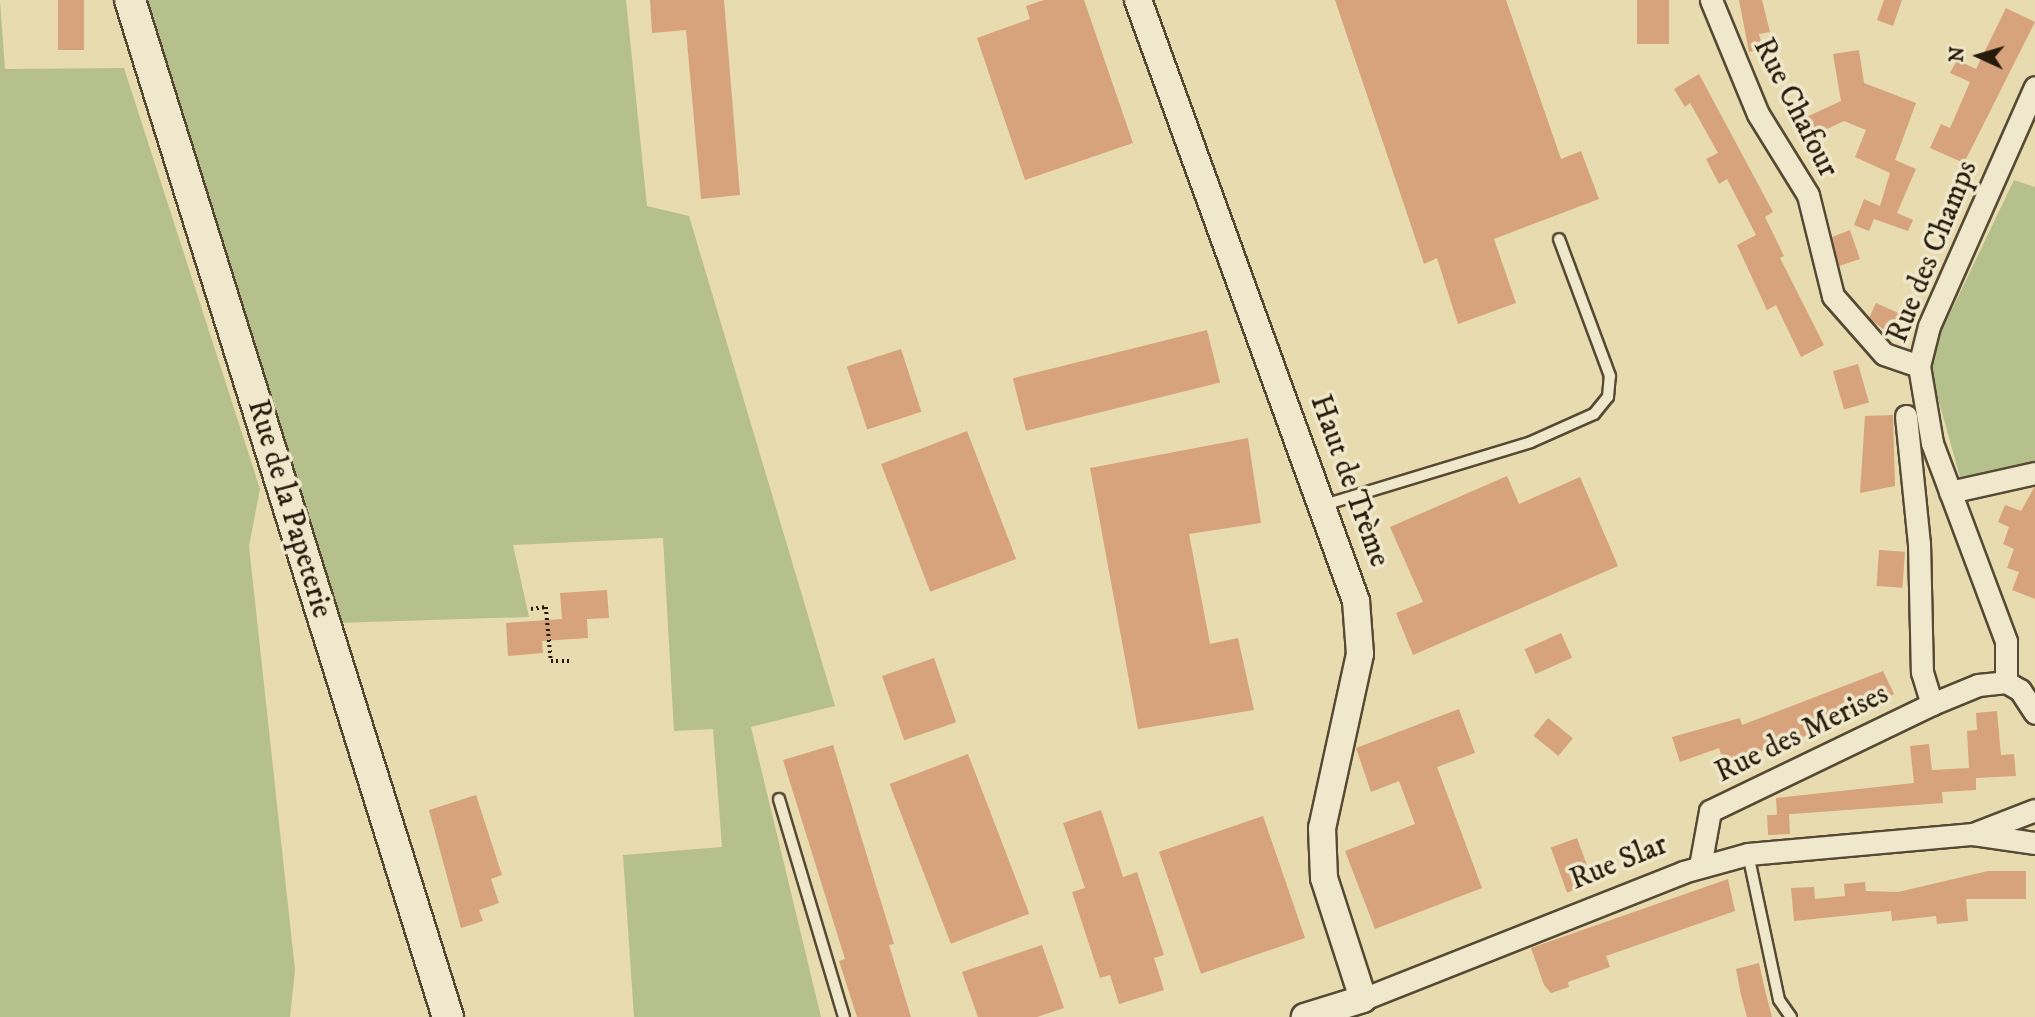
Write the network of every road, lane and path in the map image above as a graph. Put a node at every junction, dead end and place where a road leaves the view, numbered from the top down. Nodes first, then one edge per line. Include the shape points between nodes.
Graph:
1 (130, 0) edge
2 (1138, 0) edge
3 (1711, 0) edge
4 (2035, 87) edge
5 (1559, 239) dead end
6 (1919, 366) junction
7 (1906, 416) dead end
8 (2035, 473) edge
9 (1950, 492) junction
10 (1324, 505) junction
11 (531, 609) dead end
12 (571, 661) dead end
13 (2006, 682) junction
14 (1932, 704) junction
15 (2035, 713) edge
16 (779, 799) dead end
17 (2035, 810) edge
18 (1973, 834) junction
19 (2035, 843) edge
20 (1748, 854) junction
21 (1700, 866) junction
22 (1363, 999) junction
23 (447, 1017) edge
24 (844, 1017) edge
25 (1304, 1017) edge
26 (1791, 1017) edge

1 - 23 main road, Rue de la Papeterie
2 - 10 street, Haut de Trème
3 - 6 street, Rue Chafour via 1758,114 1808,194 1833,296 1884,354
4 - 6 street, Rue des Champs via 1929,326
5 - 10 lane via 1610,376 1608,397 1594,414 1531,442
6 - 9 street, Rue des Champs via 1926,421
7 - 14 street via 1919,543 1922,672
8 - 9 street
9 - 13 street, Rue des Champs via 2006,641
10 - 22 street, Haut de Trème via 1356,601 1360,654 1329,783 1322,828 1324,878
11 - 12 path via 546,607 551,661
13 - 14 street via 1978,685
13 - 15 street
14 - 21 street, Rue des Merises via 1710,811
16 - 24 lane
17 - 18 street, Rue Slar
18 - 19 street, Rue Slar
18 - 20 street, Rue Slar
20 - 21 street, Rue Slar
20 - 26 lane via 1779,1000
21 - 22 street, Rue Slar
22 - 25 street, Rue Slar

